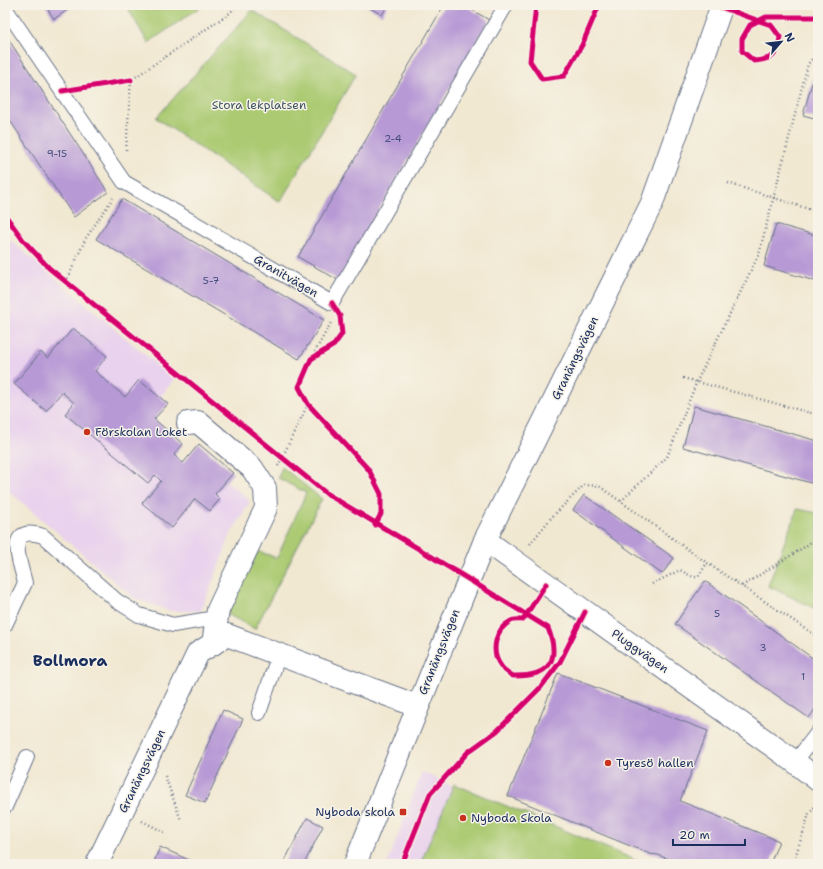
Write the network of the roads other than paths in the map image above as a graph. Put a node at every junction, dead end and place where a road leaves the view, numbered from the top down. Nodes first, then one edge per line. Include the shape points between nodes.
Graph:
1 (506, 5) edge
2 (722, 5) edge
3 (5, 8) edge
4 (188, 423) dead end
5 (484, 540) junction
6 (9, 608) edge
7 (216, 618) junction
8 (5, 625) edge
9 (214, 644) junction
10 (279, 654) junction
11 (417, 706) junction
12 (259, 713) dead end
13 (818, 732) edge
14 (27, 757) dead end
15 (795, 762) junction
16 (818, 780) edge
17 (5, 807) edge
18 (97, 864) edge
19 (355, 864) edge

1 - 3 lane, Granitvägen via 332,303 124,182
2 - 5 street, Granängsvägen via 652,203
4 - 7 street via 198,422 222,442 252,468 265,488 266,508
5 - 11 street, Granängsvägen
5 - 15 street, Pluggvägen
6 - 7 lane via 25,583 16,547 19,539 33,532 43,536 117,601 138,615 173,625
6 - 8 lane
7 - 9 street
9 - 10 street, Granängsvägen via 227,635
9 - 18 street, Granängsvägen via 198,653
10 - 11 street, Granängsvägen
10 - 12 lane
11 - 19 street, Granängsvägen
13 - 15 lane
14 - 17 lane
15 - 16 street, Pluggvägen

